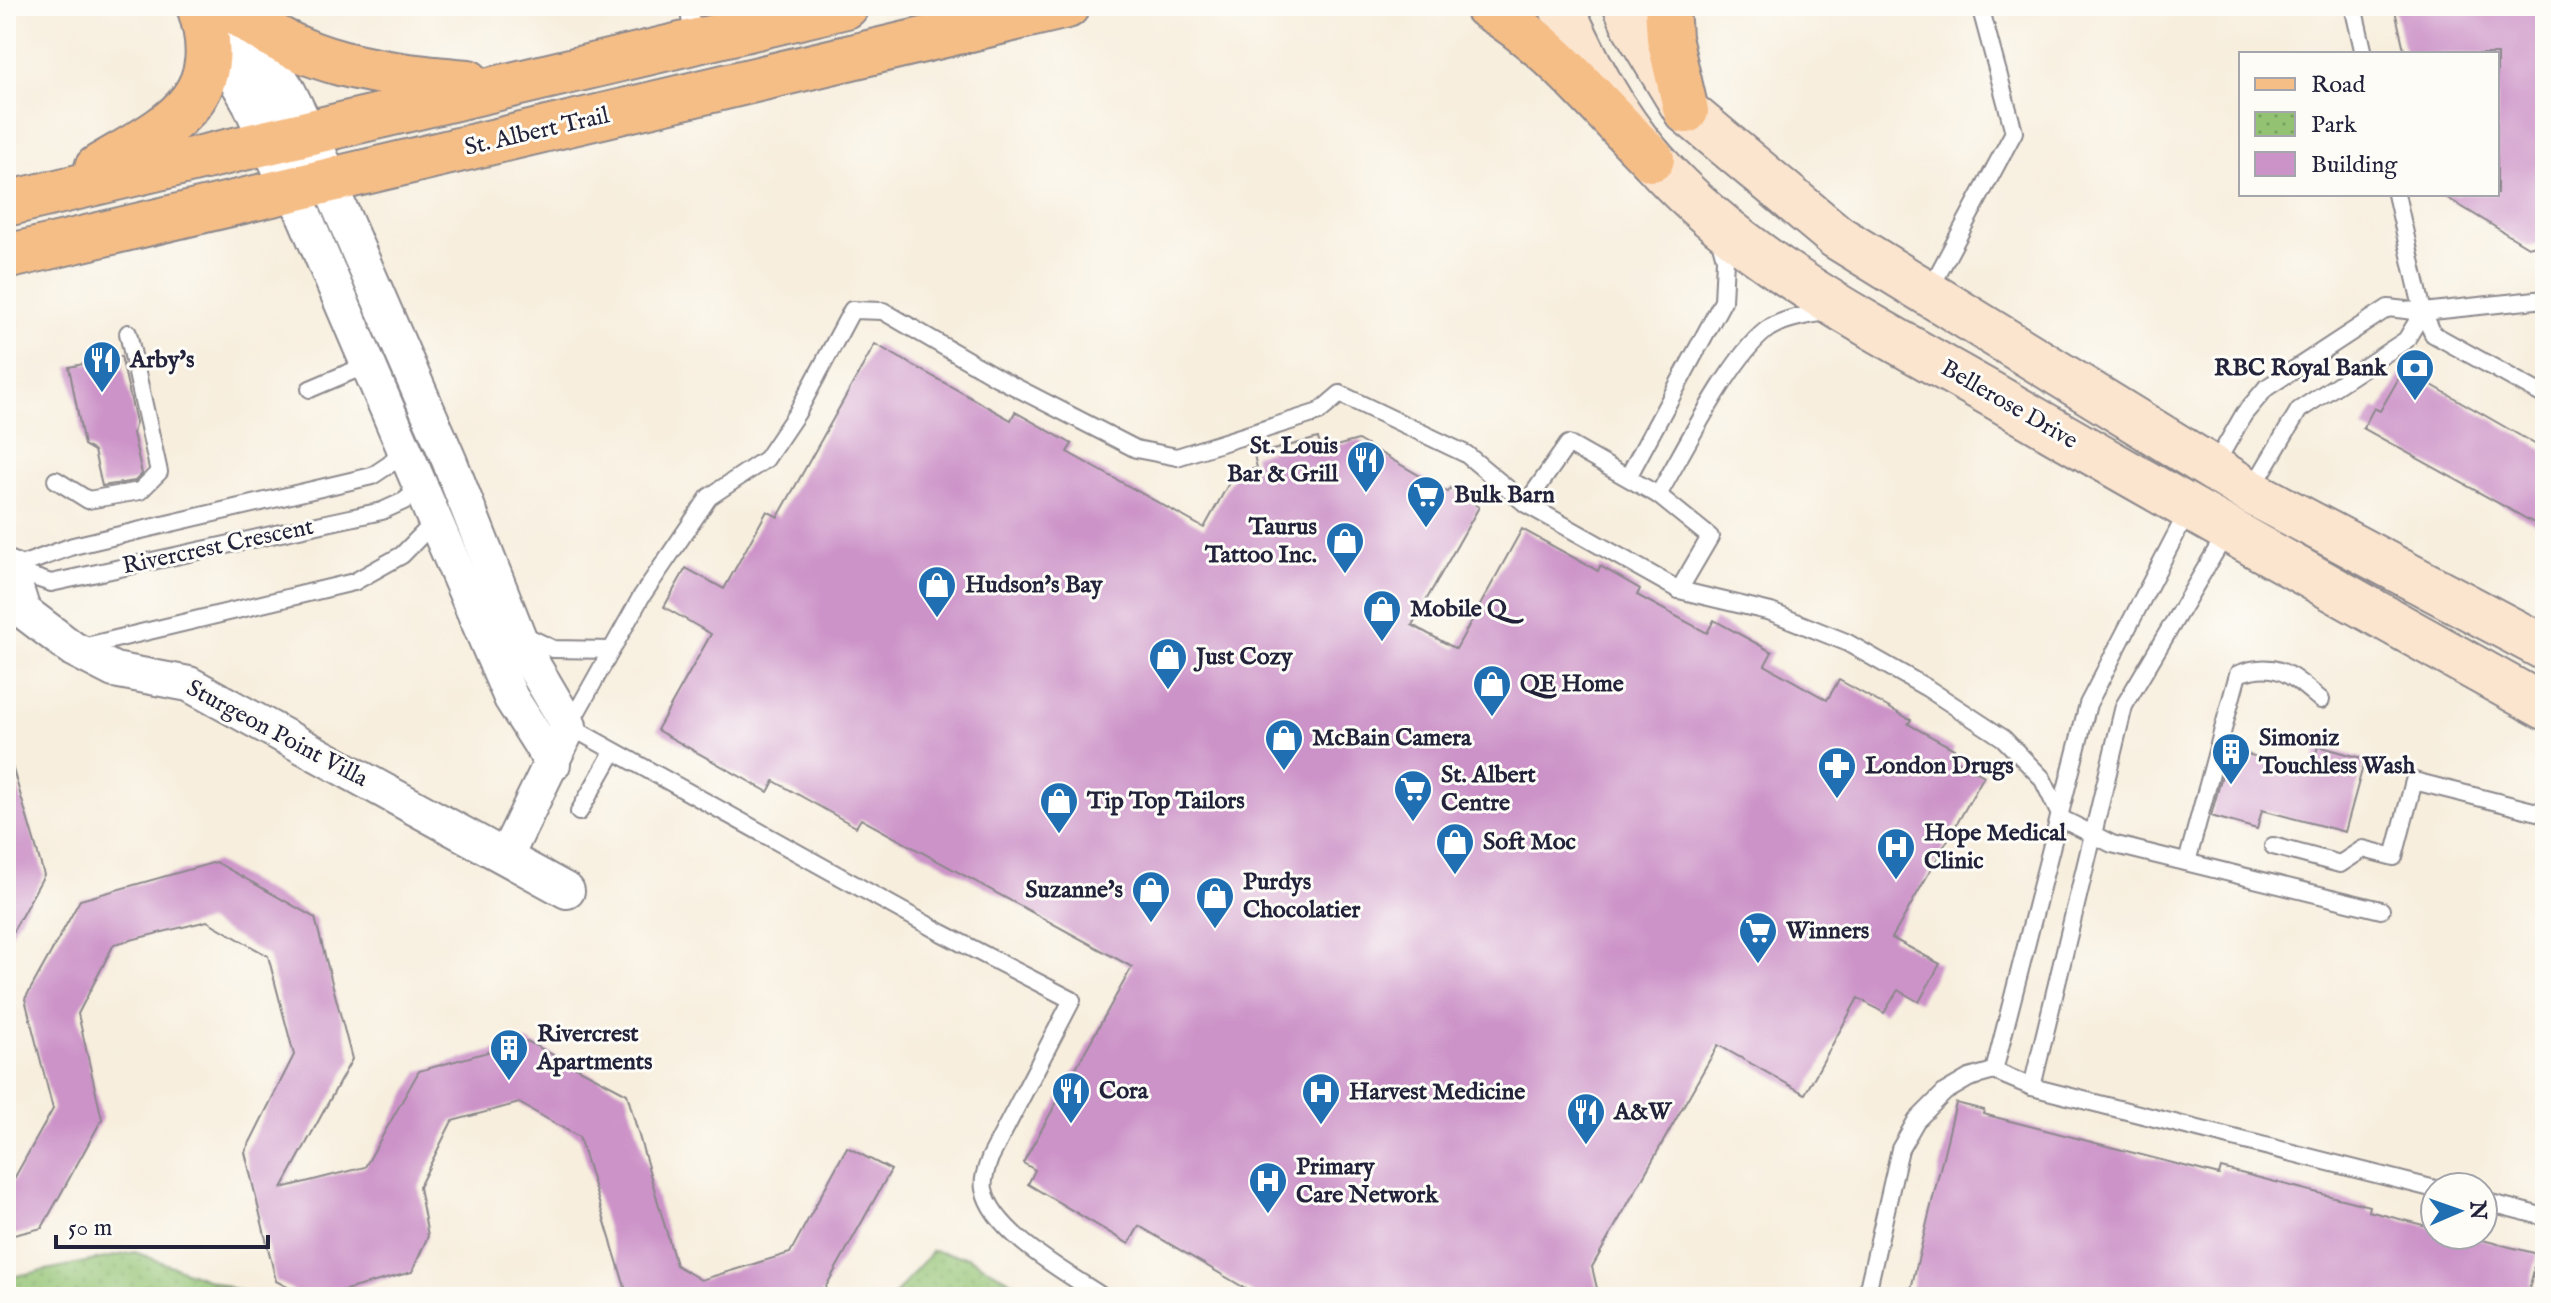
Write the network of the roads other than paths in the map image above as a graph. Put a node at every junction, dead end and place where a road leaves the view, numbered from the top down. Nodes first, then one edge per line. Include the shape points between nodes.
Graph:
1 (199, 6) edge
2 (230, 6) edge
3 (846, 6) edge
4 (1067, 6) edge
5 (1486, 6) edge
6 (1561, 6) edge
7 (1626, 6) edge
8 (1667, 6) edge
9 (1980, 6) edge
10 (2353, 6) edge
11 (692, 24) edge
12 (2364, 52) edge
13 (506, 86) junction
14 (1686, 111) junction
15 (289, 137) junction
16 (1652, 159) junction
17 (311, 185) junction
18 (60, 190) junction
19 (2396, 196) edge
20 (6, 204) edge
21 (1708, 213) junction
22 (6, 257) edge
23 (1928, 293) junction
24 (2545, 299) edge
25 (1843, 309) junction
26 (2423, 312) junction
27 (128, 333) dead end
28 (369, 364) junction
29 (310, 389) dead end
30 (2545, 396) edge
31 (403, 446) junction
32 (449, 460) junction
33 (1628, 477) junction
34 (56, 480) dead end
35 (421, 488) junction
36 (2201, 489) junction
37 (1658, 495) junction
38 (1526, 504) junction
39 (2239, 511) junction
40 (436, 522) junction
41 (8, 569) edge
42 (1679, 590) junction
43 (515, 629) junction
44 (2545, 648) edge
45 (73, 649) junction
46 (611, 650) junction
47 (2321, 700) dead end
48 (2545, 707) edge
49 (569, 726) junction
50 (613, 752) junction
51 (553, 764) junction
52 (579, 812) dead end
53 (2545, 814) edge
54 (2062, 819) junction
55 (2095, 833) junction
56 (2273, 846) dead end
57 (506, 856) junction
58 (2187, 862) junction
59 (567, 891) dead end
60 (2381, 910) dead end
61 (1994, 1071) junction
62 (2032, 1087) junction
63 (2419, 1185) edge
64 (2499, 1205) edge
65 (2545, 1217) edge
66 (1103, 1297) edge
67 (1866, 1297) edge

1 - 15 street
1 - 18 main road via 208,59 188,108 160,133
2 - 13 main road via 277,40 330,63
2 - 15 street
3 - 11 main road
4 - 17 main road, St. Albert Trail
5 - 16 main road via 1555,58
6 - 16 main road, Bellerose Drive via 1595,82
7 - 14 main road, Bellerose Drive
8 - 14 main road
9 - 23 lane via 2014,132
10 - 12 lane
11 - 13 main road
13 - 15 main road
14 - 23 main road, Bellerose Drive via 1837,237
15 - 17 street
15 - 18 main road
16 - 21 main road, Bellerose Drive
17 - 22 main road, St. Albert Trail
17 - 28 street
17 - 32 street
18 - 20 main road
19 - 26 lane
21 - 25 main road, Bellerose Drive
21 - 33 lane via 1725,259 1723,301
23 - 36 main road, Bellerose Drive
24 - 26 lane
25 - 36 main road, Bellerose Drive
25 - 37 lane via 1784,321 1743,353
26 - 30 lane via 2433,334
26 - 36 lane via 2388,308 2266,388 2244,414
26 - 39 lane via 2406,340 2299,410
27 - 34 lane via 159,472 140,491 88,500
28 - 29 lane
28 - 31 street
31 - 35 street
31 - 41 lane, Rivercrest Crescent via 372,476 73,546
32 - 35 street, Rivercrest Crescent
32 - 40 lane
32 - 43 street
33 - 37 lane
33 - 38 lane via 1568,444
35 - 40 street
35 - 41 lane, Rivercrest Crescent via 382,511 51,583
36 - 39 main road, Bellerose Drive
36 - 54 lane via 2088,704
37 - 42 lane via 1710,537
38 - 42 lane
38 - 46 lane via 1466,454 1340,394 1319,412 1177,457 1136,449 883,311 852,310 766,459 709,497
39 - 44 main road, Bellerose Drive
39 - 48 main road, Bellerose Drive
39 - 55 lane via 2124,706
40 - 45 lane via 402,555 354,582
40 - 51 street via 511,698
41 - 45 street, Sturgeon Point Villa via 23,611
42 - 54 lane via 1771,612 1846,642 1927,688 2003,738 2042,778
43 - 46 lane via 553,649
43 - 49 street
45 - 57 street, Sturgeon Point Villa via 114,670 189,684
46 - 49 lane
47 - 58 lane via 2288,672 2257,667 2238,674
49 - 50 lane
49 - 51 street
50 - 52 lane
50 - 66 lane via 1072,1000 990,1158 983,1185 990,1208 1024,1242
51 - 57 street
53 - 56 lane via 2414,781 2394,857 2363,849 2340,864
54 - 55 lane
54 - 61 lane
55 - 58 lane via 2112,844
55 - 62 lane
57 - 59 street, Sturgeon Point Villa
58 - 60 lane
61 - 62 lane
61 - 67 lane via 1945,1092 1916,1121 1900,1149
62 - 63 lane
64 - 65 lane

